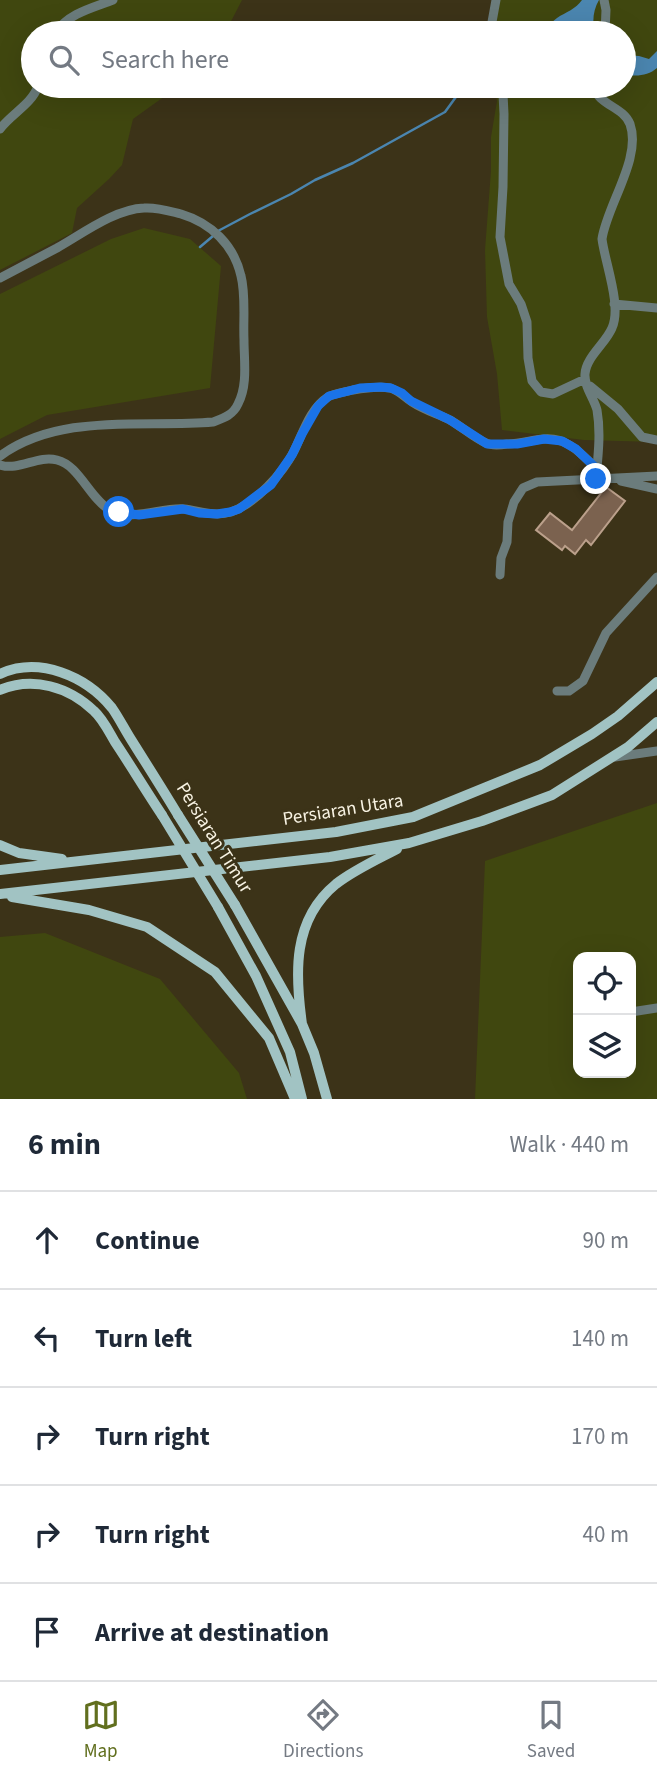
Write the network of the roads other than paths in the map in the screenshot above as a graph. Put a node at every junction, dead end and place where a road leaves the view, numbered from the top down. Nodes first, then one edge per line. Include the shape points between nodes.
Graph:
1 (113, 0) edge
2 (496, 0) edge
3 (604, 0) edge
4 (67, 21) edge
5 (492, 21) edge
6 (606, 21) edge
7 (32, 98) edge
8 (503, 98) edge
9 (601, 98) edge
10 (0, 129) edge
11 (0, 278) edge
12 (614, 304) junction
13 (657, 308) edge
14 (586, 379) junction
15 (657, 440) edge
16 (0, 456) edge
17 (0, 465) edge
18 (597, 474) junction
19 (657, 475) edge
20 (608, 478) junction
21 (657, 489) edge
22 (500, 575) dead end
23 (657, 578) edge
24 (3, 673) edge
25 (657, 682) edge
26 (4, 689) edge
27 (557, 691) dead end
28 (657, 722) edge
29 (657, 751) edge
30 (615, 757) junction
31 (409, 843) junction
32 (0, 845) edge
33 (83, 861) junction
34 (0, 870) edge
35 (0, 895) edge
36 (657, 1009) edge
37 (636, 1011) edge
38 (302, 1024) junction
39 (295, 1099) edge
40 (302, 1099) edge
41 (327, 1099) edge

1 - 4 street
2 - 5 street
3 - 6 street
7 - 10 street
8 - 14 street via 500,237 509,284 527,322 532,381 541,393 553,394
9 - 12 street via 629,121 632,138 629,161 602,239
11 - 16 street via 125,212 159,208 192,218 213,230 237,262 242,279 244,375 238,405 226,418 55,432
12 - 13 street
12 - 14 street via 612,329 588,365
14 - 15 street via 642,437
14 - 18 street via 600,433
17 - 18 street via 59,460 114,511 139,515 177,509 230,512 271,485 318,406 329,396 381,387 402,393 487,444 562,441 576,449
18 - 20 street
18 - 22 street via 523,488 508,522
19 - 20 street
20 - 21 street
23 - 27 street via 606,633 578,687
24 - 38 main road, Persiaran Timur, bridge via 42,667 64,674 85,683 111,708 235,905
25 - 33 main road, Persiaran Utara via 618,716 540,765 413,817 336,832
26 - 40 main road, Persiaran Timur, bridge via 49,685 72,694 96,712 256,976 289,1052
28 - 30 main road
29 - 30 street
30 - 31 main road via 552,795
31 - 35 main road via 330,857
31 - 38 main road via 334,886 306,923 298,963
32 - 33 main road via 19,853
33 - 34 main road, Persiaran Utara
35 - 39 main road via 78,907 148,927 215,972 269,1038
36 - 37 street
38 - 41 main road, Persiaran Timur

